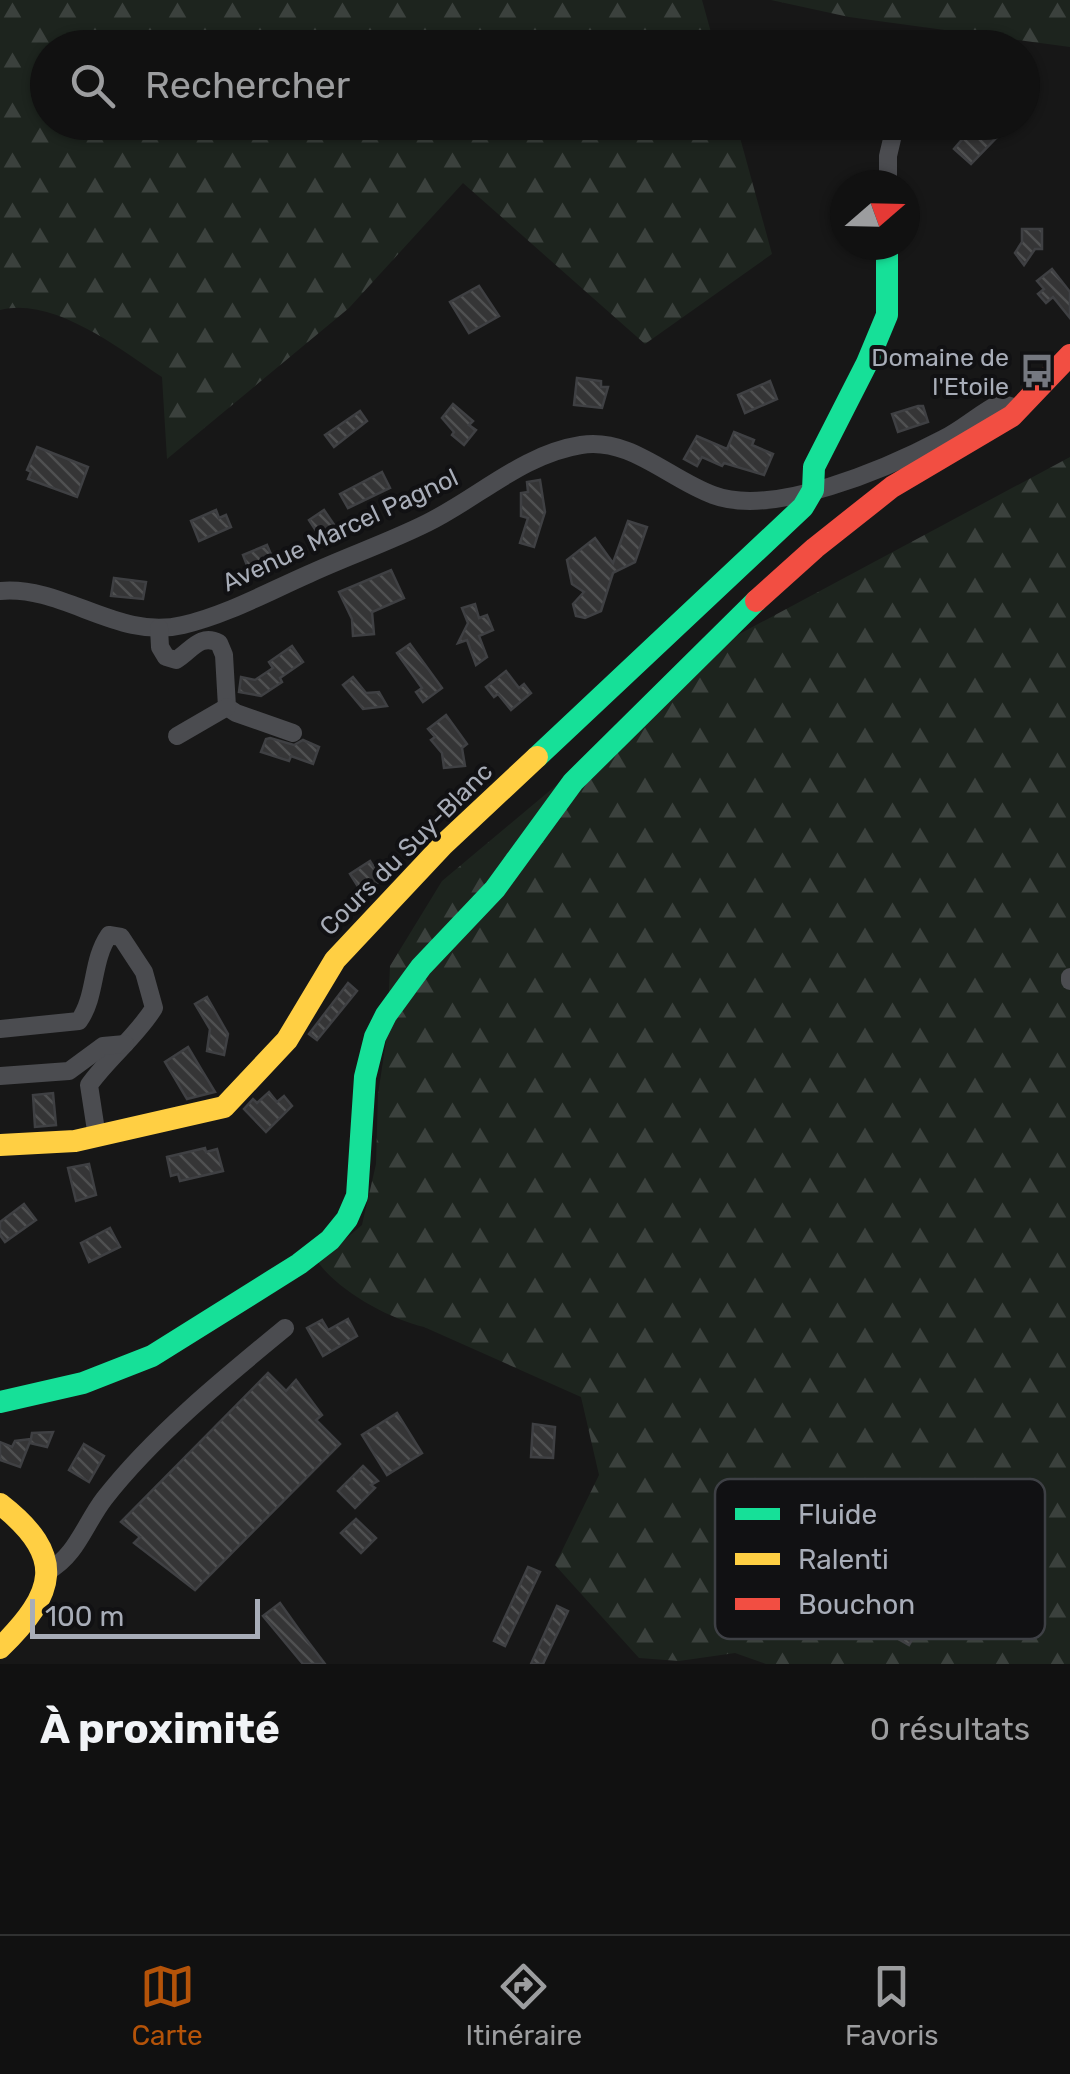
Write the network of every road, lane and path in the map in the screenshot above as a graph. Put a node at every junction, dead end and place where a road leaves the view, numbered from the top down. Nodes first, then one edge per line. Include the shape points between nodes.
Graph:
1 (892, 140) edge
2 (888, 170) edge
3 (887, 260) edge
4 (1070, 355) edge
5 (1020, 409) junction
6 (814, 490) junction
7 (0, 592) edge
8 (159, 628) junction
9 (227, 706) junction
10 (294, 733) dead end
11 (176, 736) dead end
12 (0, 1030) edge
13 (125, 1044) junction
14 (0, 1076) edge
15 (97, 1137) junction
16 (0, 1146) edge
17 (284, 1328) dead end
18 (0, 1402) edge
19 (0, 1504) edge
20 (47, 1578) junction
21 (0, 1648) edge

1 - 2 street
3 - 6 main road via 887,316 814,468
4 - 5 main road
5 - 6 street, Avenue Marcel Pagnol via 1000,402 941,440
5 - 18 main road via 853,516 731,624 573,782 495,888 386,1014 365,1078 360,1186 330,1240 141,1361
6 - 8 street, Avenue Marcel Pagnol via 734,501 631,452 603,442 578,445 516,469 426,524 221,612
6 - 15 main road, Cours du Suy-Blanc via 730,578 443,845 334,960 288,1040 224,1107
7 - 8 street, Avenue Marcel Pagnol via 32,590 120,622
8 - 9 street via 160,647 176,660 199,641 219,643
9 - 10 street
9 - 11 street
12 - 13 street via 80,1021 98,951 109,935 121,937 131,950 153,994 154,1008
13 - 14 street via 102,1046 69,1071
13 - 15 street via 89,1085
15 - 16 main road, Cours du Suy-Blanc
17 - 20 street via 130,1471
19 - 20 main road via 37,1537
20 - 21 main road via 28,1619

